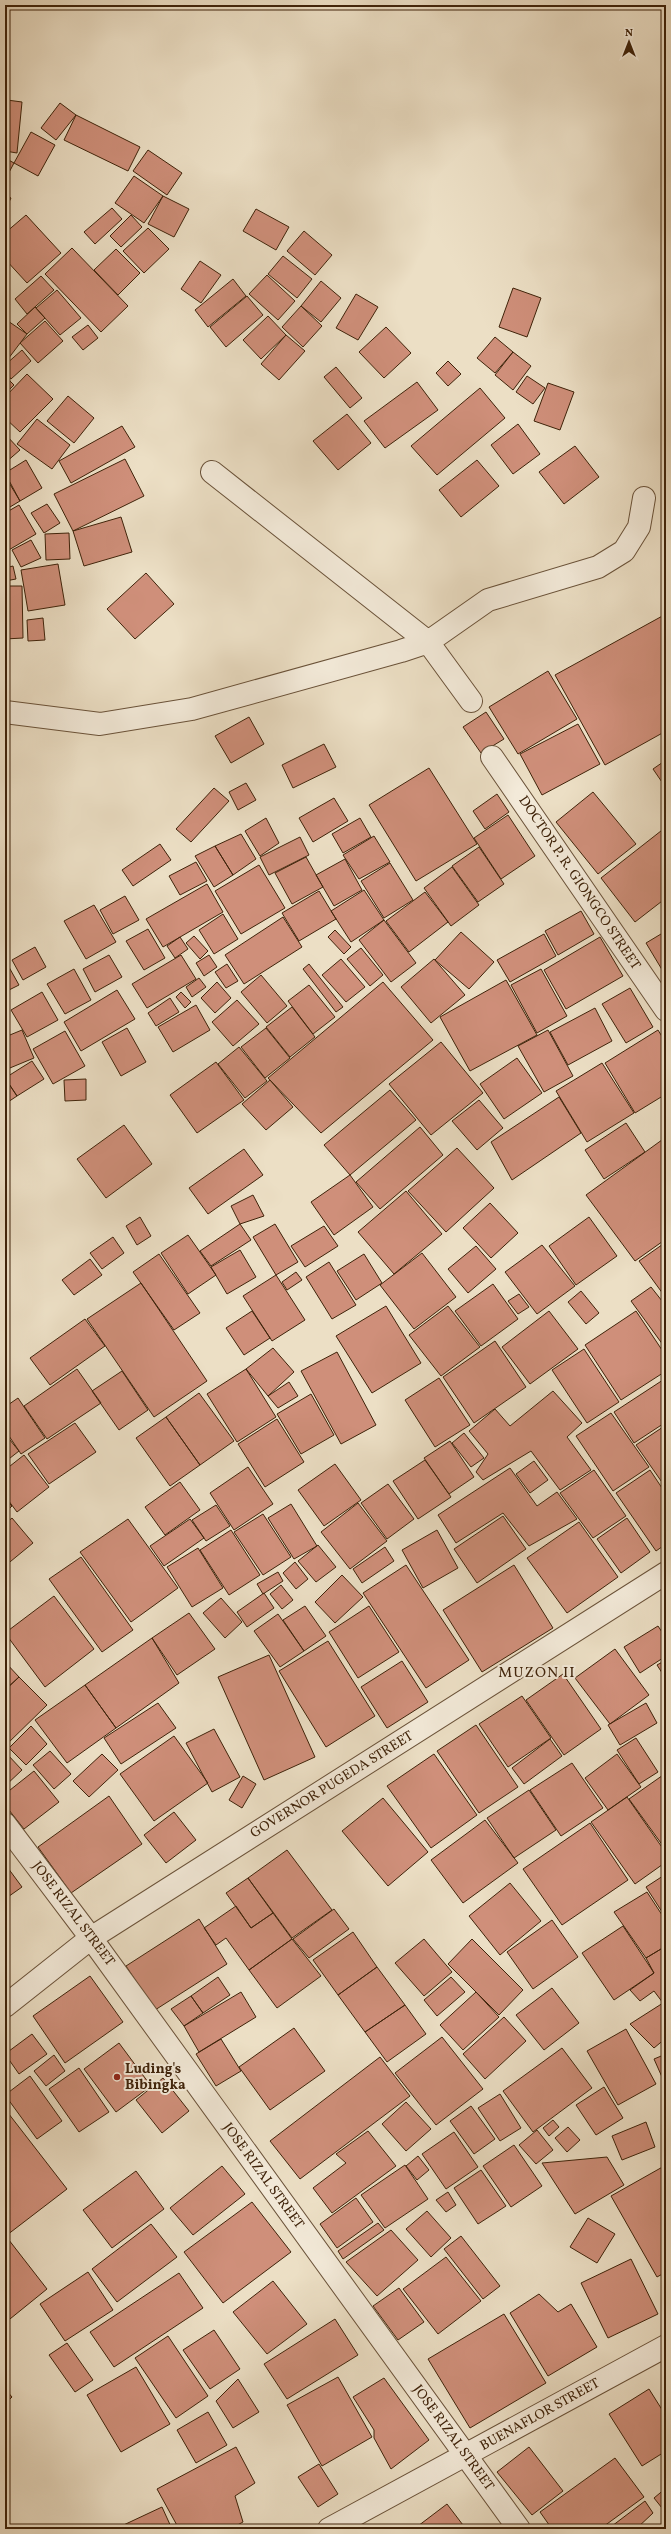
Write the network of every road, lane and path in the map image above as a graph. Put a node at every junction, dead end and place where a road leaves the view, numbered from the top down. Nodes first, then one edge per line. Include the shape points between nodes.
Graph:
1 (212, 472) dead end
2 (644, 498) dead end
3 (428, 642) junction
4 (472, 701) dead end
5 (5, 712) edge
6 (492, 757) dead end
7 (666, 1010) edge
8 (666, 1574) edge
9 (5, 1824) edge
10 (91, 1938) junction
11 (5, 2006) edge
12 (666, 2346) edge
13 (466, 2456) junction
14 (329, 2529) edge
15 (519, 2529) edge

1 - 3 street
2 - 3 street via 639,527 624,552 598,567 488,600
3 - 4 street
3 - 5 street via 192,709 100,724
6 - 7 street, DOCTOR P. R. GIONGCO STREET
8 - 10 street, GOVERNOR PUGEDA STREET
9 - 10 street, JOSE RIZAL STREET
10 - 11 street, GOVERNOR PUGEDA STREET
10 - 13 street, JOSE RIZAL STREET
12 - 13 street, BUENAFLOR STREET
13 - 14 street, BUENAFLOR STREET
13 - 15 street, JOSE RIZAL STREET

